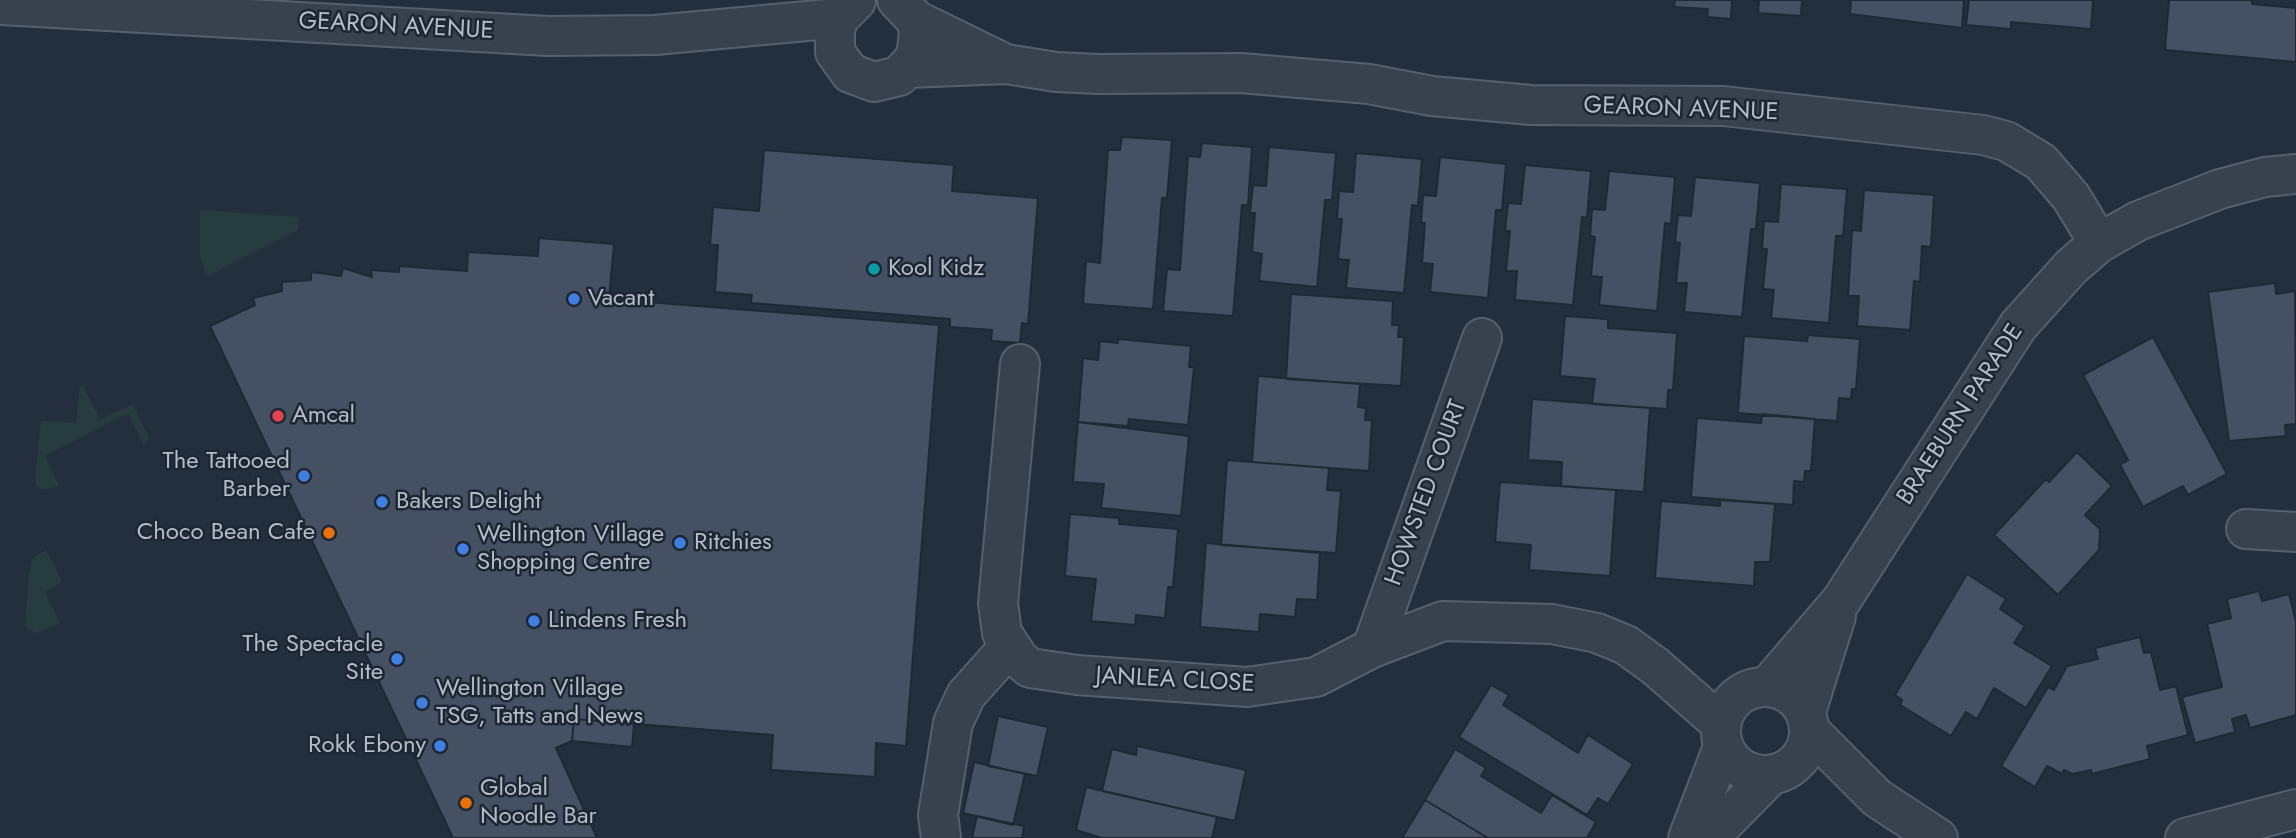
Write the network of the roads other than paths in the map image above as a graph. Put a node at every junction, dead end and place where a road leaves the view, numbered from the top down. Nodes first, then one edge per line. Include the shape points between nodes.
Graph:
1 (1, 4) edge
2 (851, 5) edge
3 (906, 6) edge
4 (747, 29) junction
5 (841, 63) junction
6 (1006, 64) junction
7 (909, 68) junction
8 (2296, 174) edge
9 (2099, 243) junction
10 (1482, 338) dead end
11 (1020, 364) dead end
12 (2246, 529) dead end
13 (2296, 532) edge
14 (1841, 601) junction
15 (1009, 646) junction
16 (1372, 648) junction
17 (1655, 666) junction
18 (1756, 689) junction
19 (1808, 721) junction
20 (1722, 735) junction
21 (1780, 772) junction
22 (1877, 798) junction
23 (2296, 809) edge
24 (941, 838) edge
25 (1688, 838) edge
26 (1709, 838) edge
27 (1938, 838) edge
28 (2185, 838) edge

1 - 4 street, GEARON AVENUE via 548,36
2 - 4 street, GEARON AVENUE
2 - 5 street via 834,41
3 - 6 street, GEARON AVENUE
3 - 7 street via 919,44
4 - 5 street, GEARON AVENUE
5 - 7 street, GEARON AVENUE via 874,82 887,81
6 - 7 street, GEARON AVENUE
6 - 9 street, GEARON AVENUE via 1099,74 1241,73 1531,105 1723,106 1983,135 2006,141 2041,162 2071,197
8 - 9 street via 2220,189 2138,221
9 - 14 street, BRAEBURN PARADE via 2018,326
10 - 16 street, HOWSTED COURT
11 - 15 street via 998,603 1002,633
12 - 13 street
14 - 18 street, BRAEBURN PARADE
14 - 19 street, BRAEBURN PARADE
15 - 16 street, JANLEA CLOSE via 1030,668 1042,671 1247,687 1316,677
15 - 24 street via 966,695 953,723 938,815
16 - 17 street, JANLEA CLOSE via 1443,621 1552,624 1597,633 1626,645
17 - 18 street, JANLEA CLOSE
17 - 20 street, JANLEA CLOSE
18 - 19 street via 1790,694
18 - 20 street via 1733,699
19 - 21 street via 1800,759
19 - 22 street
20 - 21 street via 1731,760 1742,769
20 - 25 street
21 - 22 street
21 - 26 street
22 - 27 street
23 - 28 street

